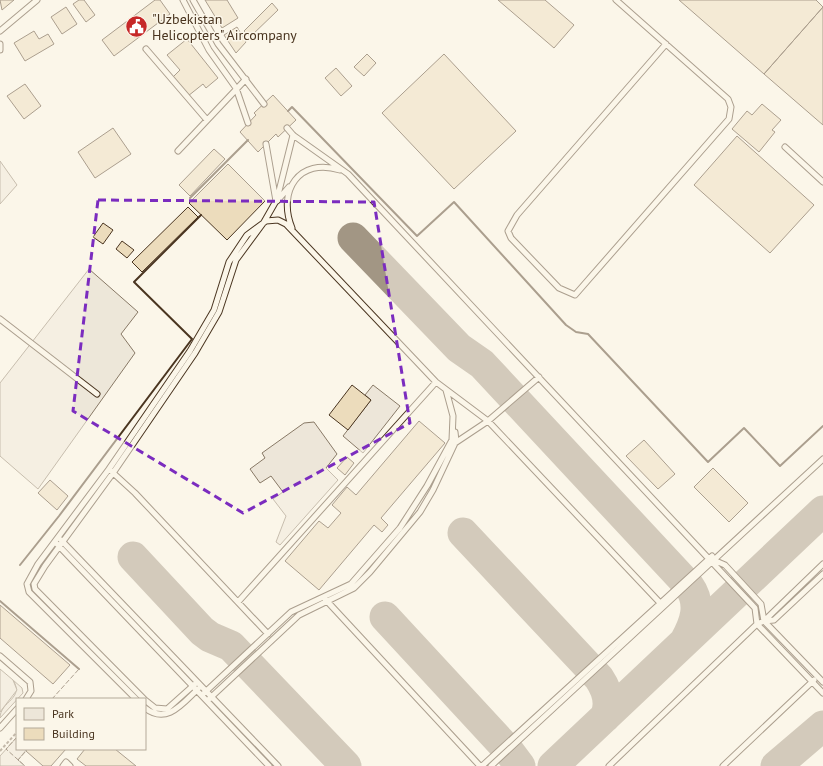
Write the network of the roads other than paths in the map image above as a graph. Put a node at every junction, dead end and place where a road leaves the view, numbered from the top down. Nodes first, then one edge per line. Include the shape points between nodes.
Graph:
1 (37, 0) edge
2 (183, 0) edge
3 (193, 0) edge
4 (616, 0) edge
5 (0, 31) edge
6 (0, 44) edge
7 (666, 44) junction
8 (146, 49) dead end
9 (0, 50) edge
10 (246, 79) junction
11 (236, 88) junction
12 (264, 104) dead end
13 (207, 120) junction
14 (248, 123) dead end
15 (288, 128) dead end
16 (293, 135) junction
17 (266, 144) dead end
18 (785, 147) dead end
19 (178, 151) dead end
20 (348, 174) junction
21 (295, 181) junction
22 (823, 182) edge
23 (276, 202) junction
24 (264, 222) junction
25 (293, 231) junction
26 (0, 319) edge
27 (539, 377) junction
28 (436, 382) junction
29 (446, 390) junction
30 (98, 394) dead end
31 (453, 416) junction
32 (488, 421) junction
33 (456, 441) junction
34 (446, 452) junction
35 (823, 459) edge
36 (111, 471) junction
37 (60, 539) junction
38 (55, 542) junction
39 (59, 546) junction
40 (711, 560) junction
41 (823, 564) edge
42 (823, 574) edge
43 (324, 599) junction
44 (238, 602) junction
45 (662, 605) junction
46 (764, 621) junction
47 (757, 624) junction
48 (268, 634) junction
49 (0, 656) edge
50 (818, 677) junction
51 (813, 682) junction
52 (823, 682) edge
53 (199, 684) junction
54 (195, 688) junction
55 (206, 691) junction
56 (823, 693) edge
57 (202, 696) junction
58 (212, 697) junction
59 (27, 698) edge
60 (135, 698) edge
61 (142, 698) edge
62 (146, 701) edge
63 (207, 702) junction
64 (146, 709) edge
65 (16, 710) edge
66 (0, 728) edge
67 (271, 758) junction
68 (266, 765) edge
69 (276, 765) edge
70 (63, 766) edge
71 (70, 766) edge
72 (481, 766) edge
73 (491, 766) edge
74 (609, 766) edge
75 (723, 766) edge

1 - 5 lane
2 - 11 lane via 209,50
3 - 10 lane via 218,44
4 - 7 lane
6 - 9 lane
7 - 7 lane via 728,99 731,107 729,119 575,295 568,293 558,288 511,238 508,231 517,215
8 - 13 lane
10 - 11 lane
10 - 12 lane
11 - 13 lane
11 - 14 lane
13 - 19 lane
15 - 16 lane
16 - 20 lane
16 - 23 lane
17 - 23 lane
18 - 22 lane
20 - 21 lane via 323,167 308,171
20 - 27 lane
21 - 23 lane
21 - 25 lane via 288,193 286,204 287,216
23 - 24 lane
24 - 25 lane via 280,221
24 - 36 lane via 236,260 219,312 195,353
25 - 28 lane
26 - 30 lane
27 - 32 lane
27 - 40 lane
28 - 29 lane
28 - 44 lane
29 - 31 lane
29 - 32 lane
31 - 33 lane
31 - 34 lane via 452,440
32 - 33 lane
32 - 45 lane
33 - 34 lane
33 - 43 lane via 433,490 406,531 354,588
34 - 43 lane via 414,508 395,534 351,584
35 - 40 lane
36 - 37 lane
36 - 44 lane
37 - 38 lane
37 - 39 lane
37 - 53 lane
38 - 39 lane
38 - 60 lane via 31,576 28,591
39 - 54 lane
39 - 61 lane via 36,578 35,589
40 - 45 lane
40 - 46 lane via 725,565 761,604
40 - 47 lane via 755,608
41 - 46 lane
42 - 46 lane via 774,620
43 - 48 lane via 291,612
43 - 58 lane via 299,615
43 - 72 lane
44 - 48 lane
45 - 72 lane
45 - 73 lane
46 - 47 lane
46 - 50 lane
47 - 51 lane
47 - 74 lane
48 - 55 lane
49 - 59 lane via 30,682 31,691
50 - 51 lane
50 - 52 lane
51 - 56 lane
51 - 75 lane
53 - 54 lane
53 - 55 lane
54 - 57 lane
54 - 62 lane via 167,709 155,708
54 - 64 lane via 165,715 156,715
55 - 57 lane
55 - 58 lane
57 - 63 lane
58 - 63 lane
58 - 67 lane
63 - 68 lane
65 - 66 lane
67 - 68 lane
67 - 69 lane
70 - 71 lane via 66,762

